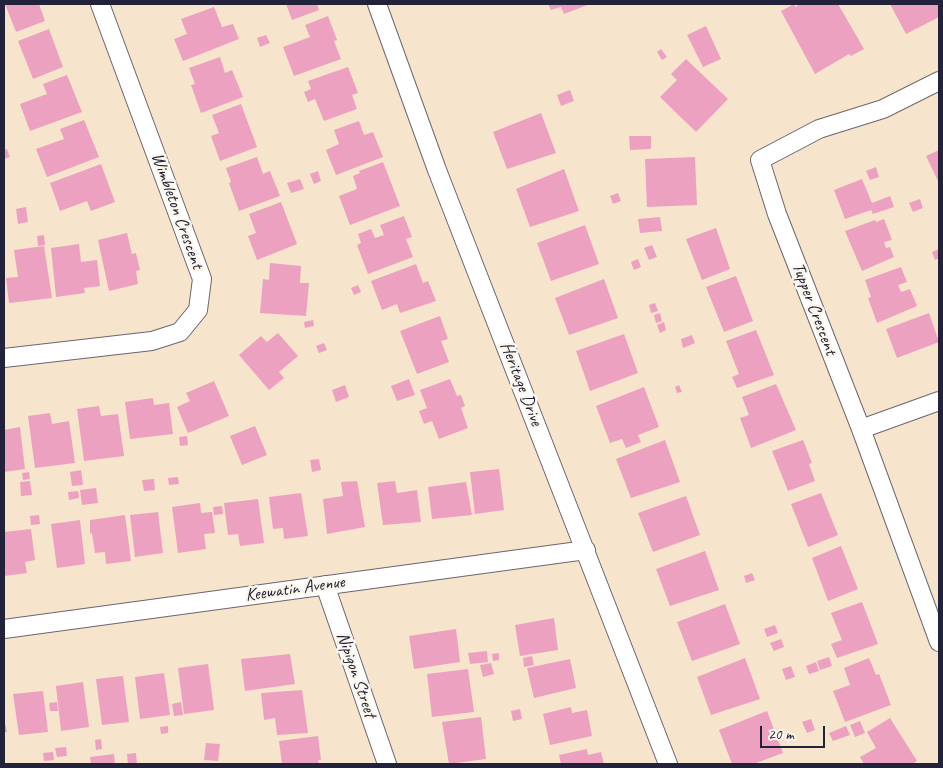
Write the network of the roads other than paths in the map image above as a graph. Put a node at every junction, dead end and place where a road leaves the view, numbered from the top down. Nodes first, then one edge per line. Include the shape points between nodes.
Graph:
1 (100, 4) edge
2 (377, 4) edge
3 (939, 81) edge
4 (4, 358) edge
5 (939, 401) edge
6 (861, 429) junction
7 (586, 550) junction
8 (325, 585) junction
9 (4, 629) edge
10 (939, 642) edge
11 (387, 764) edge
12 (668, 764) edge

1 - 4 street, Wimbleton Crescent via 202,279 198,310 180,332 152,341
2 - 7 street, Heritage Drive via 437,170
3 - 6 street, Tupper Crescent via 883,109 819,129 760,160 777,214
5 - 6 street
6 - 10 street, Tupper Crescent
7 - 8 street, Keewatin Avenue
7 - 12 street, Heritage Drive
8 - 9 street, Keewatin Avenue
8 - 11 street, Nipigon Street

